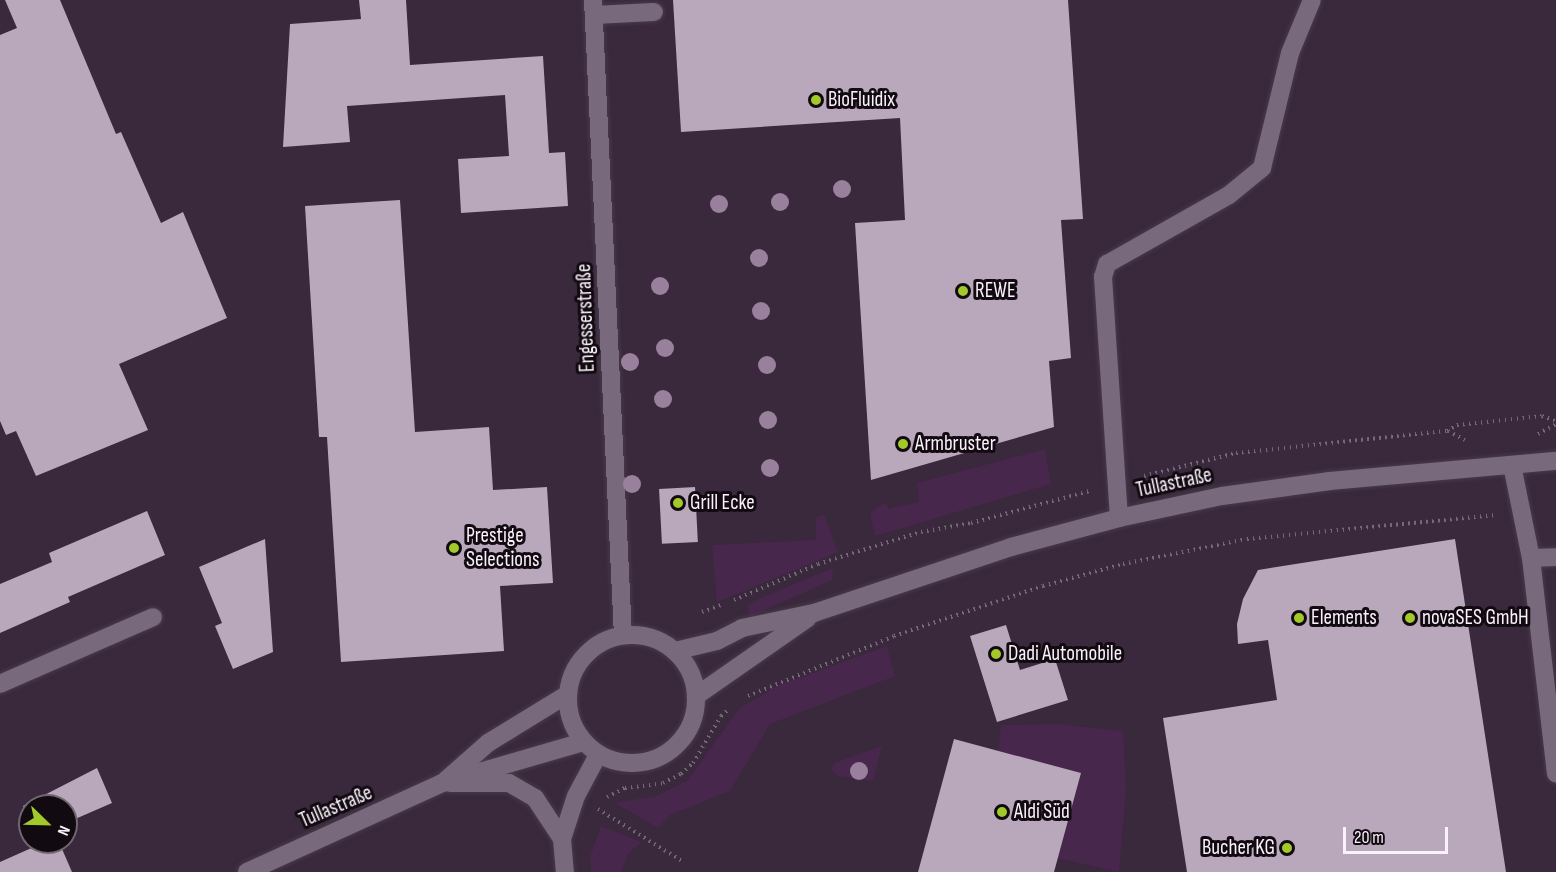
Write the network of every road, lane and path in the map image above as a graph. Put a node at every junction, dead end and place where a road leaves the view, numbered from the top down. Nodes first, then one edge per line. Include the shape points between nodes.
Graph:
1 (1312, 0) edge
2 (594, 7) edge
3 (654, 12) dead end
4 (1556, 421) edge
5 (1556, 461) edge
6 (1512, 465) junction
7 (1115, 484) junction
8 (1521, 513) junction
9 (1119, 518) junction
10 (1556, 557) edge
11 (1531, 558) junction
12 (702, 612) dead end
13 (814, 613) junction
14 (153, 617) dead end
15 (623, 635) junction
16 (675, 651) junction
17 (0, 684) edge
18 (568, 694) junction
19 (696, 696) junction
20 (583, 742) junction
21 (598, 755) junction
22 (1556, 774) edge
23 (442, 783) junction
24 (562, 839) junction
25 (682, 861) dead end
26 (247, 872) edge
27 (565, 872) edge

1 - 7 street via 1290,53 1262,168 1229,195 1107,264 1103,277
2 - 3 street
2 - 15 street, Engesserstraße
4 - 7 path via 1542,416 1457,425 1447,431 1236,453
5 - 6 street, Tullastraße
6 - 8 street
6 - 9 street, Tullastraße via 1308,484 1221,496
7 - 9 street
7 - 12 path via 971,523 921,532 818,564
8 - 11 street
8 - 25 path via 1258,537 1123,564 1000,600 767,685 721,716 693,763 681,774 663,783 625,788 596,808
9 - 13 street, Tullastraße via 1011,547
10 - 11 street
11 - 22 street
13 - 16 street, Tullastraße via 742,628 717,641
13 - 19 street, Tullastraße
14 - 17 street
15 - 16 street via 644,636
15 - 18 street via 604,641 582,659
16 - 19 street via 690,671
18 - 20 street via 569,712
18 - 23 street, Tullastraße via 488,743
19 - 21 street via 691,725 668,753 633,764
20 - 21 street
20 - 23 street, Tullastraße
21 - 24 street via 576,796
23 - 24 street via 509,783 535,798
23 - 26 street, Tullastraße
24 - 27 street

